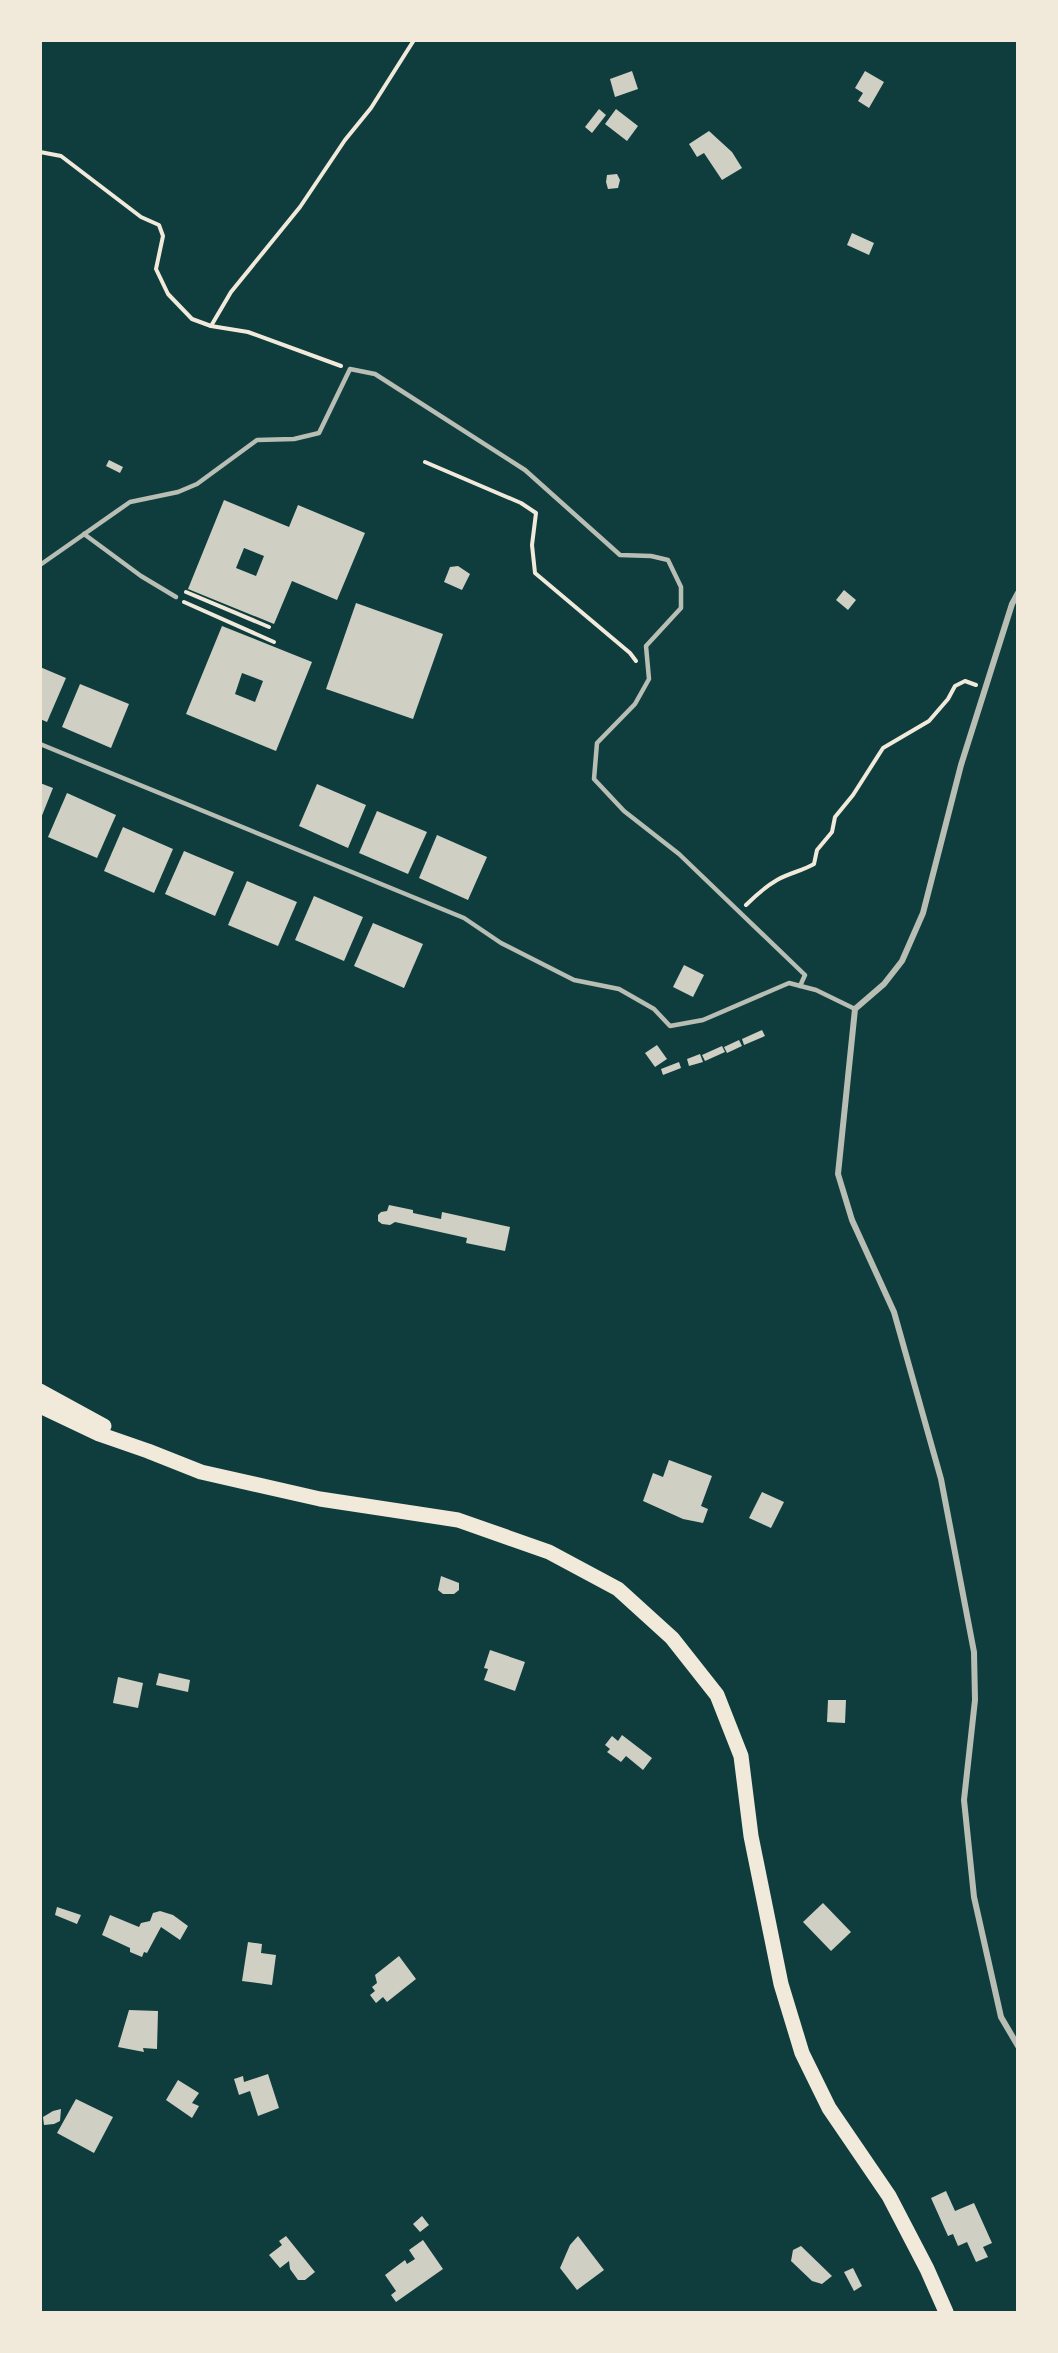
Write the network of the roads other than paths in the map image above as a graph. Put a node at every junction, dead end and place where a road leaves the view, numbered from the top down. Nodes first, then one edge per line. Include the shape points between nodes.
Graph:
1 (84, 534) junction
2 (40, 565) edge
3 (1017, 593) edge
4 (174, 596) road end
5 (40, 744) edge
6 (800, 986) junction
7 (855, 1009) junction
8 (40, 1391) edge
9 (40, 1406) edge
10 (148, 1451) junction
11 (1017, 2046) edge
12 (946, 2313) edge

1 - 2 lane
1 - 4 lane
1 - 6 lane via 130,502 197,484 257,440 294,439 319,433 350,369 375,374 525,470 620,555 668,560 681,587 681,608 646,646 649,679 635,704 597,742 594,779 624,811 679,854 806,975
3 - 7 street via 961,765 922,913 902,961 884,984
5 - 6 lane via 464,918 501,943 574,980 620,989 654,1009 670,1026 703,1020 789,983
6 - 7 lane
7 - 11 street via 838,1174 852,1220 894,1312 941,1479 974,1652 975,1700 964,1800 974,1897 1001,2017
8 - 10 main road
9 - 10 main road via 99,1434
10 - 12 main road via 201,1472 320,1498 458,1520 549,1552 618,1589 672,1638 717,1695 741,1756 751,1836 781,1984 802,2054 829,2108 889,2196

